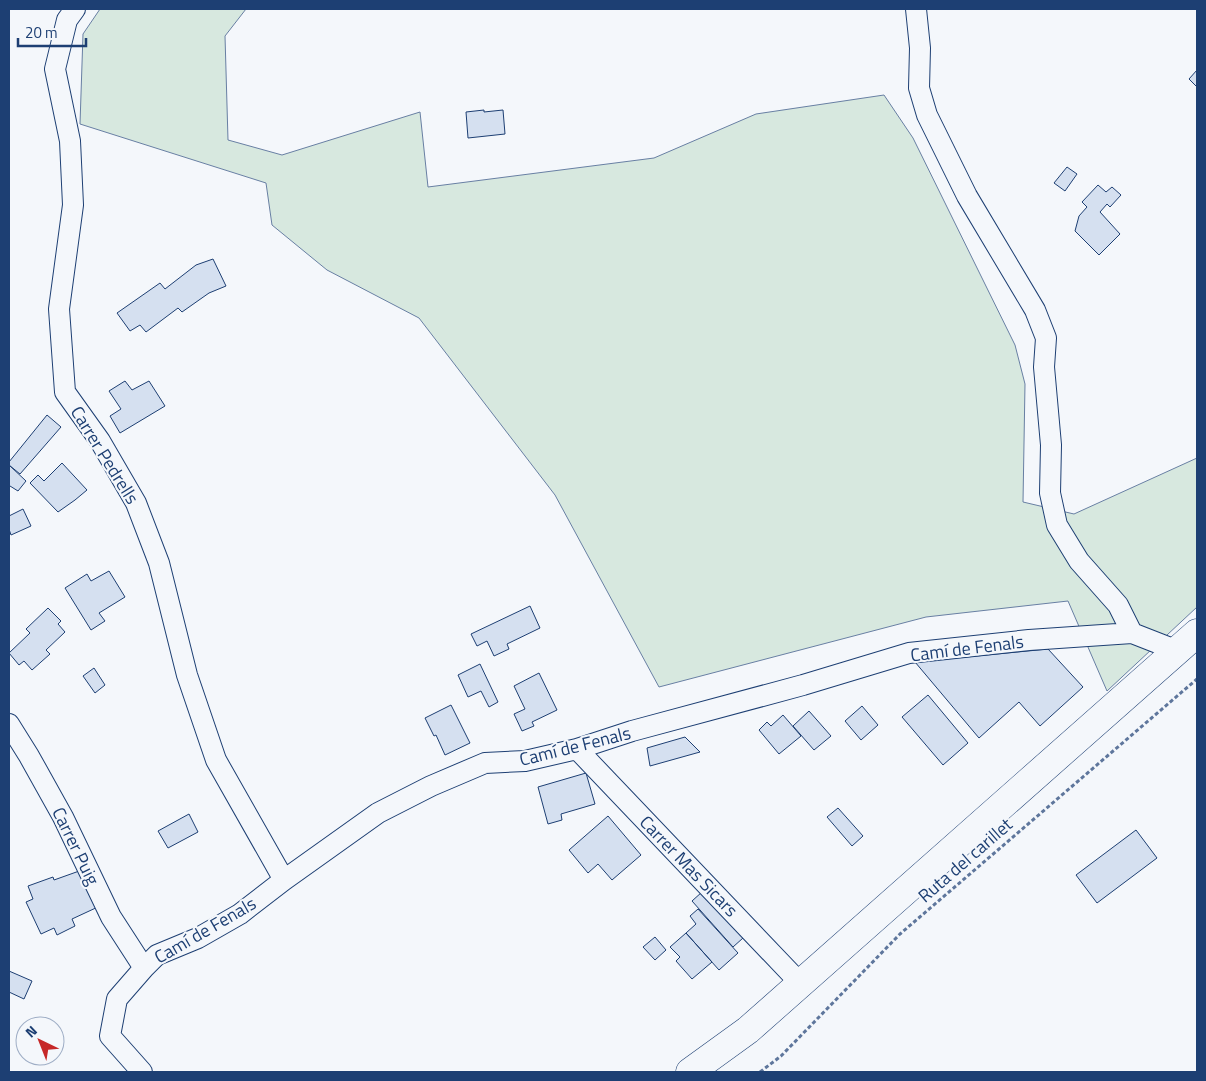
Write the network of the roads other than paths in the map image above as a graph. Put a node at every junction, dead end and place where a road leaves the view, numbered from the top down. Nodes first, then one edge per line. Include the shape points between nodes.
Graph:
1 (75, 9) edge
2 (916, 9) edge
3 (1132, 634) junction
4 (1187, 642) edge
5 (9, 724) edge
6 (577, 749) junction
7 (284, 880) junction
8 (144, 968) junction
9 (800, 983) junction
10 (142, 1072) edge
11 (690, 1072) edge

1 - 7 street, Carrer Pedrells via 66,20 55,69 70,141 73,205 60,310 65,392 100,441 136,503 159,563 188,675 216,760
2 - 3 street via 920,48 919,88 927,115 967,196 1035,310 1046,338 1044,367 1051,445 1050,494 1057,525 1079,562 1118,605
3 - 4 street, Camí de Fenals
3 - 6 street, Camí de Fenals via 1029,640 909,653
4 - 9 street
5 - 8 street, Carrer Puig via 63,817 111,917
6 - 7 street, Camí de Fenals via 525,761 485,763 431,786 378,814
6 - 9 street, Carrer Mas Sicars
7 - 8 street, Camí de Fenals via 240,914 157,956
8 - 10 street, Camí de Fenals via 117,999 110,1036
9 - 11 street via 748,1030

